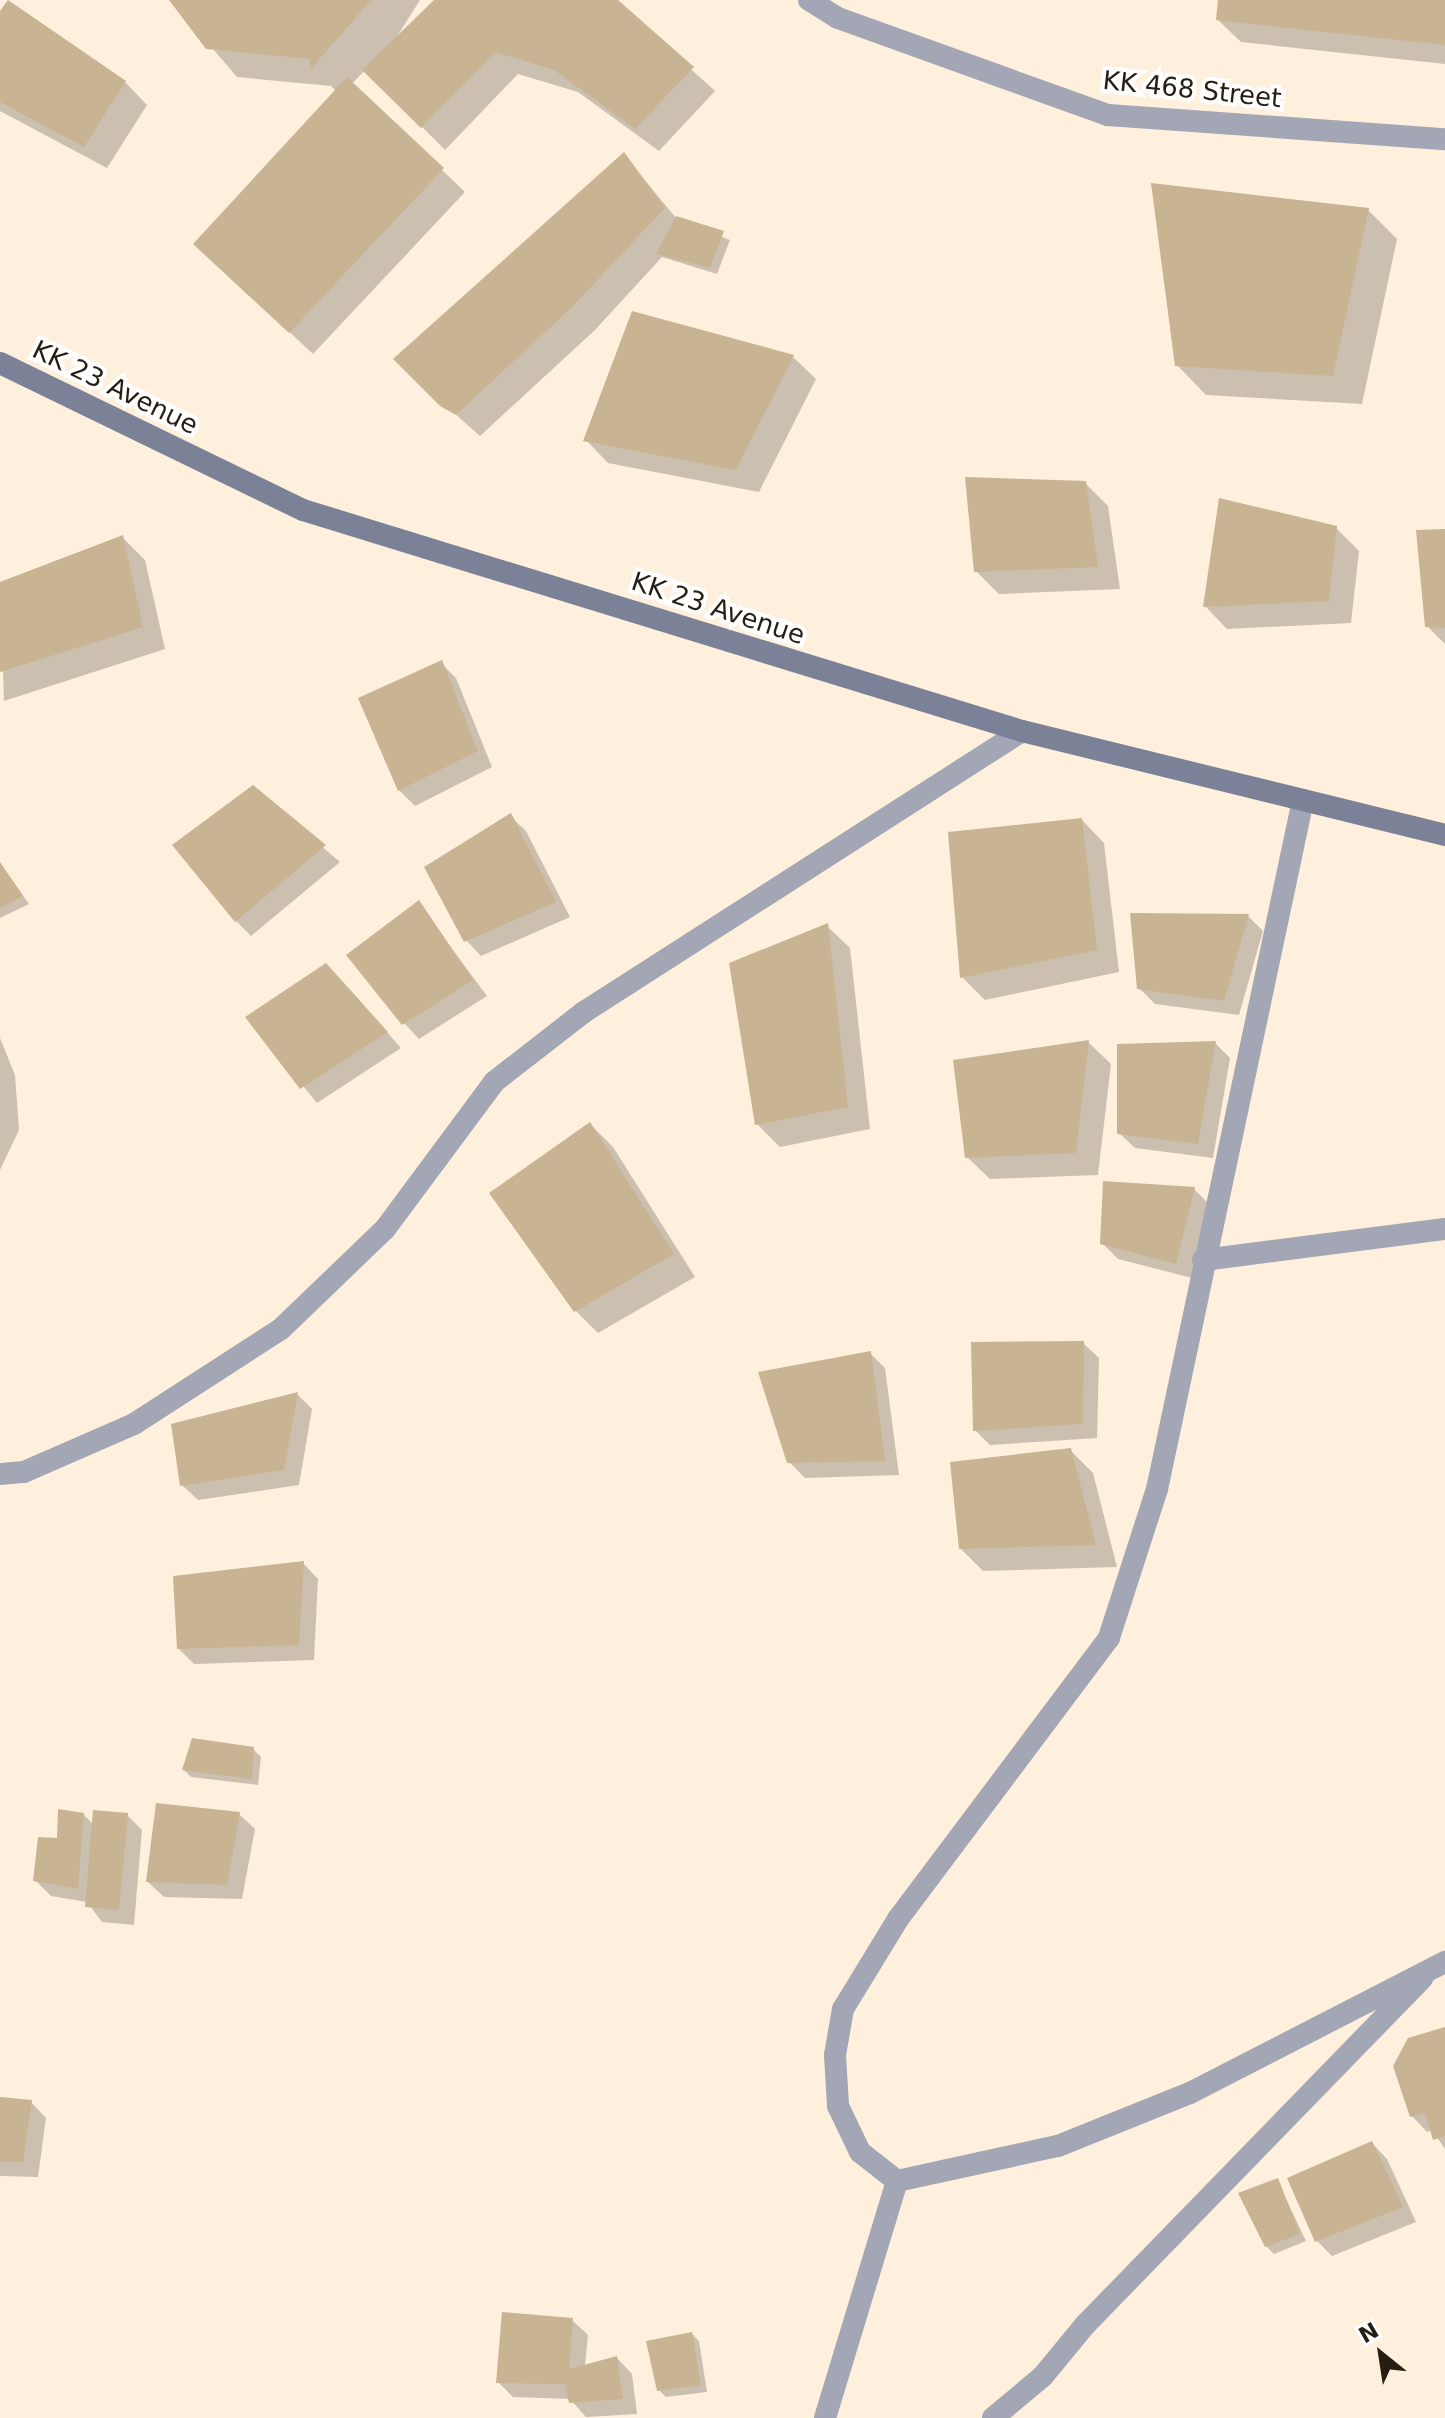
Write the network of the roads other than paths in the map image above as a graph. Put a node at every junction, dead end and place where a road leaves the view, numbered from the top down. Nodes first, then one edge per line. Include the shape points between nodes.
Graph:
1 (809, 0) edge
2 (1445, 139) edge
3 (0, 363) edge
4 (1022, 731) junction
5 (1303, 800) junction
6 (1445, 835) edge
7 (1445, 1229) edge
8 (1203, 1260) junction
9 (0, 1474) edge
10 (1440, 1964) edge
11 (897, 2181) junction
12 (825, 2418) edge
13 (993, 2418) edge

1 - 2 street, KK 468 Street via 838,18 1108,115
3 - 4 main road, KK 23 Avenue via 303,510
4 - 5 main road, KK 23 Avenue
4 - 9 street via 584,1012 494,1082 385,1229 281,1329 134,1424 24,1472
5 - 6 main road, KK 23 Avenue
5 - 8 street
7 - 8 street
8 - 11 street via 1157,1489 1109,1638 898,1919 843,2009 835,2055 838,2106 860,2152
10 - 11 street via 1190,2093 1073,2140
10 - 13 street via 1085,2325 1043,2376
11 - 12 street

